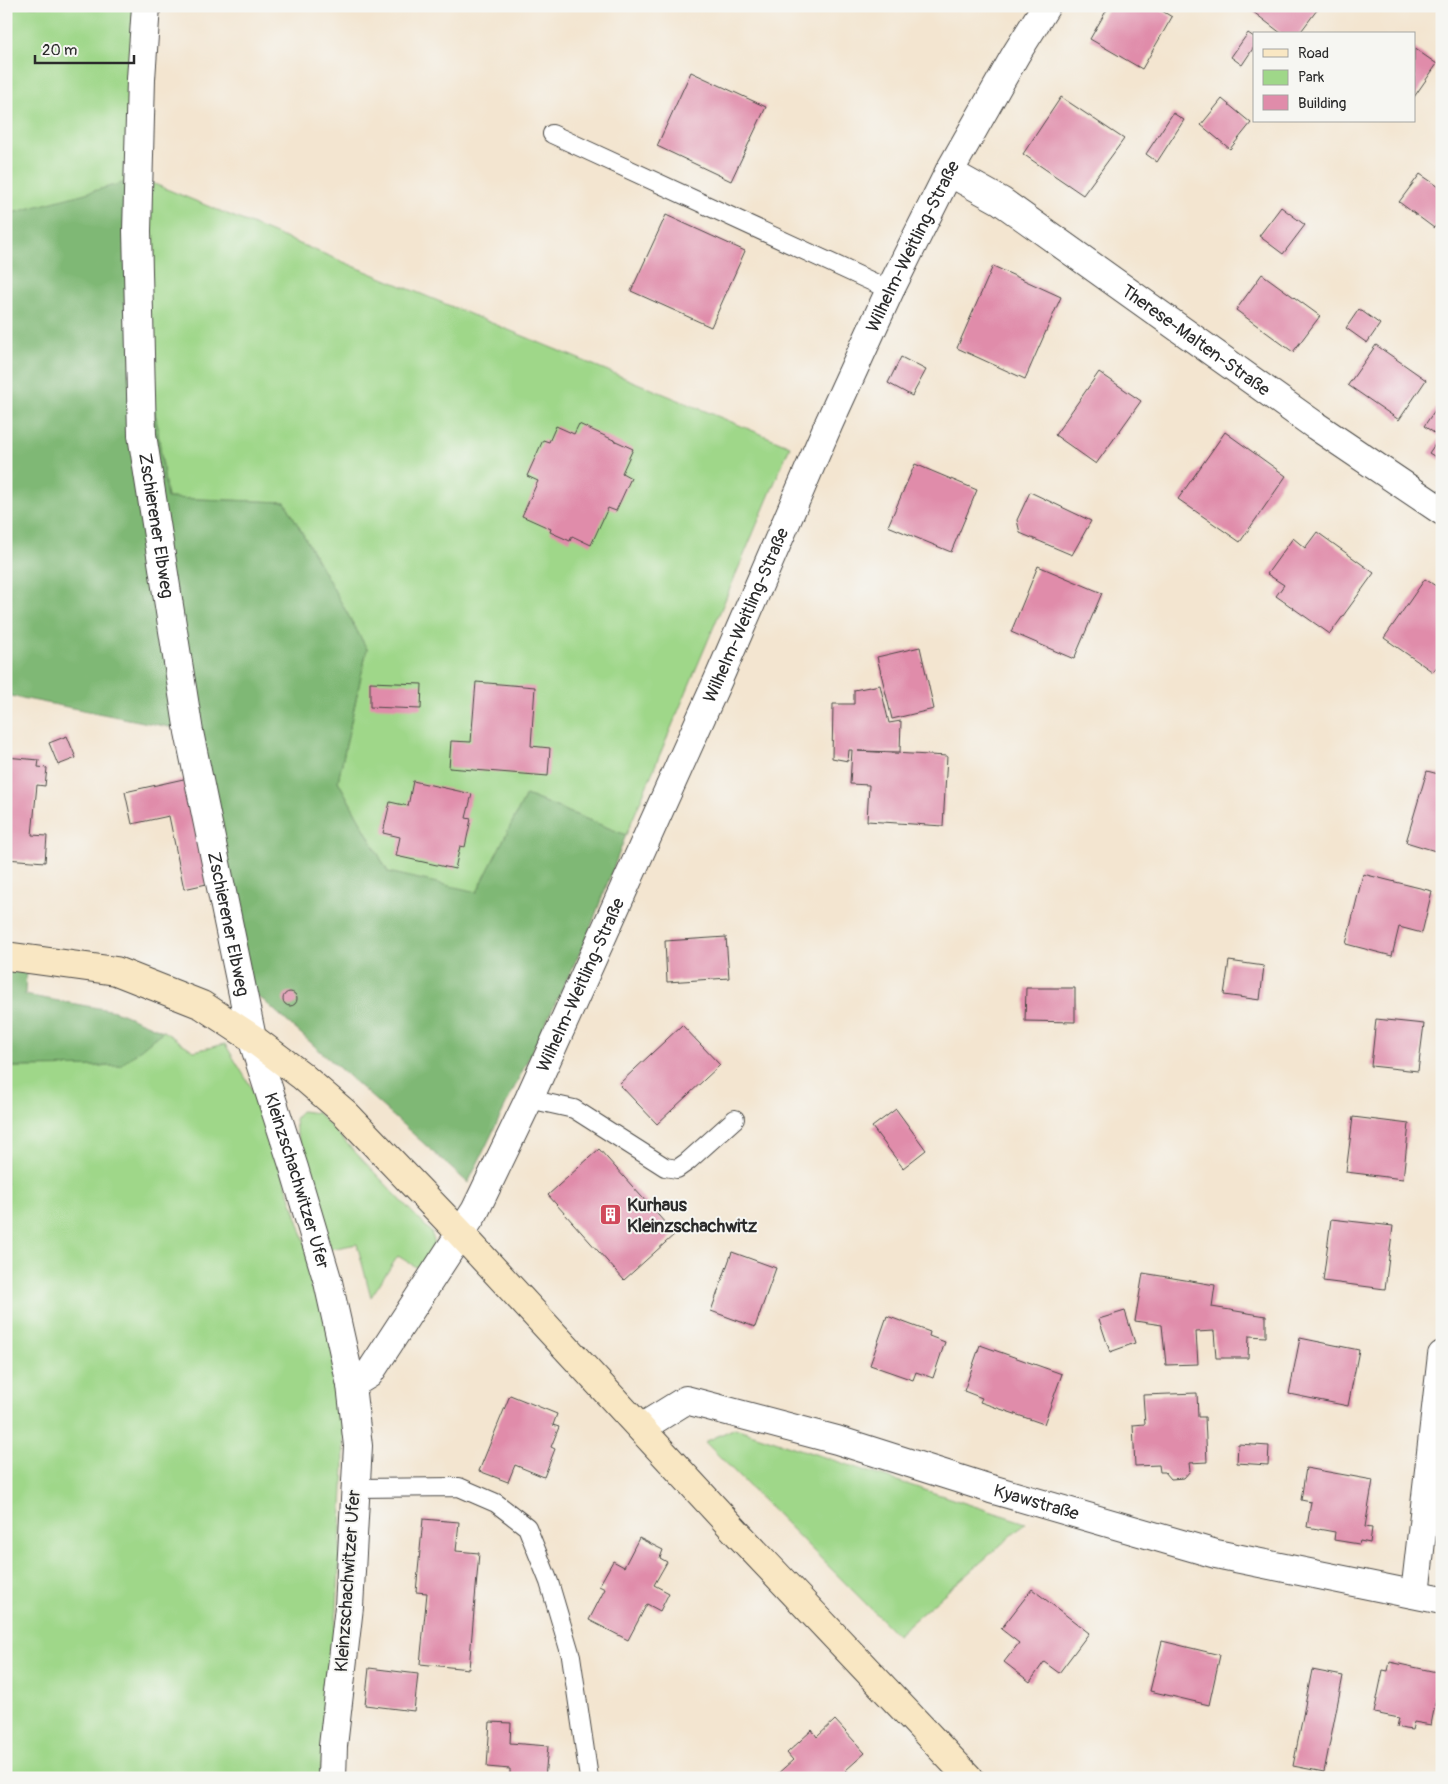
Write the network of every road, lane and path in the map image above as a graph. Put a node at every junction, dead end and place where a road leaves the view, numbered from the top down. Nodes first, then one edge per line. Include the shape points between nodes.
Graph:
1 (146, 6) edge
2 (1046, 6) edge
3 (552, 134) dead end
4 (950, 172) junction
5 (890, 290) junction
6 (1442, 511) edge
7 (6, 956) edge
8 (252, 1038) junction
9 (529, 1099) junction
10 (735, 1119) dead end
11 (460, 1233) junction
12 (1442, 1355) edge
13 (351, 1385) junction
14 (641, 1428) junction
15 (356, 1488) junction
16 (1414, 1594) junction
17 (1442, 1600) edge
18 (332, 1778) edge
19 (589, 1778) edge
20 (969, 1778) edge

1 - 8 street, Zschierener Elbweg via 137,231 142,435 189,732
2 - 4 street, Wilhelm-Weitling-Straße
3 - 5 lane
4 - 5 street, Wilhelm-Weitling-Straße
4 - 6 street, Therese-Malten-Straße via 1001,201 1316,426
5 - 9 street, Wilhelm-Weitling-Straße
7 - 8 street via 116,971 202,1005
8 - 11 street via 345,1113
8 - 13 street, Kleinzschachwitzer Ufer via 328,1282
9 - 10 lane via 574,1109 665,1167 677,1169
9 - 11 street, Wilhelm-Weitling-Straße via 475,1211
11 - 13 street via 369,1374
11 - 14 street
12 - 16 street
13 - 15 street, Kleinzschachwitzer Ufer via 358,1446
14 - 16 street, Kyawstraße via 686,1400 837,1440 991,1489 1216,1554
14 - 20 street
15 - 18 street, Kleinzschachwitzer Ufer via 349,1607
15 - 19 lane via 459,1487 496,1503 527,1527 549,1582 571,1656
16 - 17 street, Kyawstraße

